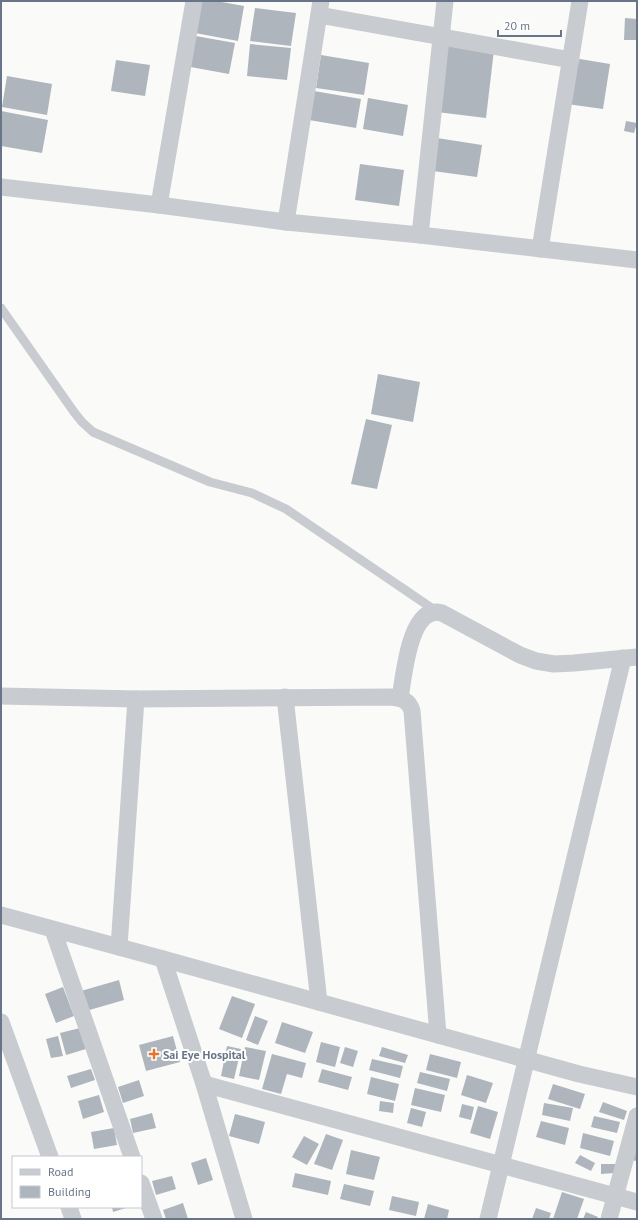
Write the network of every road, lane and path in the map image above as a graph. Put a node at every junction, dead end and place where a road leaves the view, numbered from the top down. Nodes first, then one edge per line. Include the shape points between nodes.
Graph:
1 (194, 1) edge
2 (445, 1) edge
3 (580, 1) edge
4 (320, 8) edge
5 (441, 37) junction
6 (571, 60) junction
7 (1, 187) edge
8 (159, 205) junction
9 (286, 222) junction
10 (420, 235) junction
11 (540, 249) junction
12 (637, 260) edge
13 (1, 308) edge
14 (436, 611) junction
15 (630, 657) edge
16 (1, 696) edge
17 (285, 698) junction
18 (400, 698) junction
19 (136, 699) junction
20 (1, 915) edge
21 (53, 930) junction
22 (120, 948) junction
23 (163, 959) junction
24 (319, 1002) junction
25 (1, 1022) edge
26 (438, 1035) junction
27 (527, 1059) junction
28 (204, 1084) junction
29 (637, 1087) edge
30 (637, 1116) edge
31 (50, 1156) edge
32 (132, 1156) edge
33 (502, 1165) junction
34 (142, 1186) edge
35 (615, 1196) junction
36 (637, 1202) edge
37 (69, 1208) edge
38 (73, 1219) edge
39 (154, 1219) edge
40 (244, 1219) edge
41 (488, 1219) edge
42 (609, 1219) edge

1 - 8 street
2 - 5 street
3 - 6 street
4 - 5 street
4 - 9 street
5 - 6 street
5 - 10 street
6 - 11 street
7 - 8 street
8 - 9 street
9 - 10 street
10 - 11 street
11 - 12 street
13 - 14 lane via 74,412 93,432 210,482 252,493 286,509
14 - 15 street via 536,661 554,664
14 - 18 street via 430,612 422,619 412,639
15 - 27 street
16 - 19 street
17 - 18 street
17 - 19 street
17 - 24 street
18 - 26 street via 409,703 412,711
19 - 22 street
20 - 21 street
21 - 22 street
21 - 32 street
22 - 23 street
23 - 24 street
23 - 28 street
24 - 26 street
25 - 31 street
26 - 27 street
27 - 29 street
27 - 33 street
28 - 33 street
28 - 40 street
30 - 35 street
33 - 35 street
33 - 41 street
34 - 39 street
35 - 36 street
35 - 42 street
37 - 38 street

